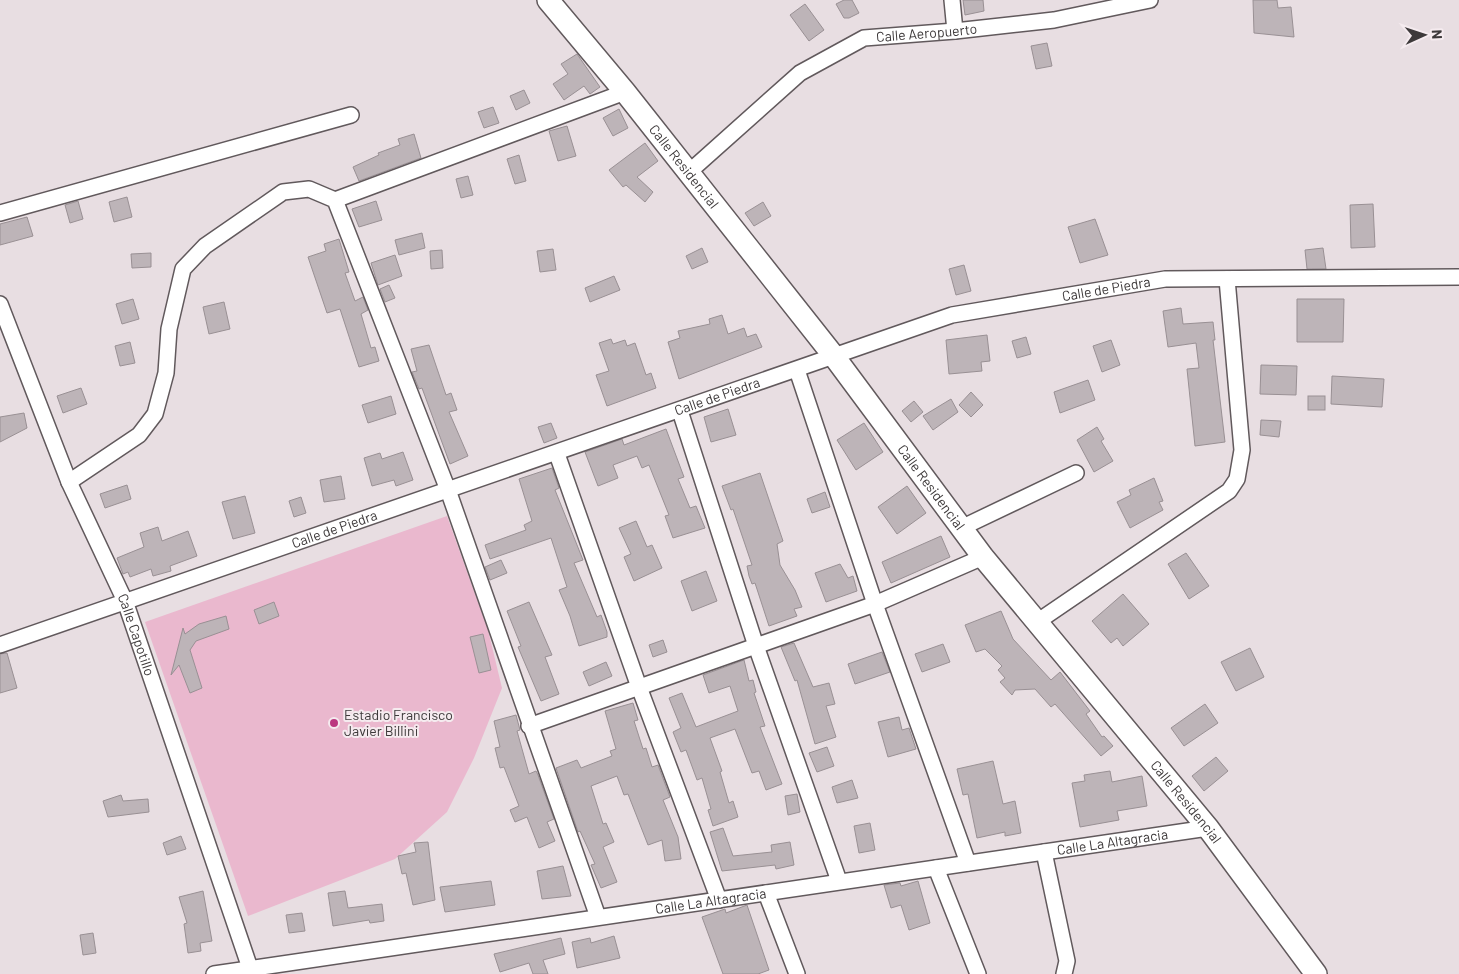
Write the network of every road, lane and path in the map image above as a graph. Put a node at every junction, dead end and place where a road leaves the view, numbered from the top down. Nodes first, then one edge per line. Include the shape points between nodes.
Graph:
1 (548, 0) edge
2 (952, 0) edge
3 (1150, 0) edge
4 (1089, 6) edge
5 (955, 32) junction
6 (625, 92) junction
7 (351, 115) dead end
8 (688, 173) junction
9 (336, 200) junction
10 (0, 213) edge
11 (1459, 277) edge
12 (1227, 278) junction
13 (0, 304) edge
14 (832, 355) junction
15 (797, 370) junction
16 (680, 411) junction
17 (557, 454) junction
18 (1076, 473) dead end
19 (69, 482) junction
20 (448, 490) junction
21 (961, 528) junction
22 (983, 557) junction
23 (126, 601) junction
24 (875, 604) junction
25 (1037, 622) junction
26 (0, 645) edge
27 (756, 646) junction
28 (639, 687) junction
29 (529, 726) junction
30 (1208, 828) junction
31 (1044, 852) junction
32 (968, 863) junction
33 (936, 868) junction
34 (839, 881) junction
35 (766, 893) junction
36 (719, 900) junction
37 (598, 917) junction
38 (251, 971) edge
39 (214, 974) edge
40 (797, 974) edge
41 (978, 974) edge
42 (1064, 974) edge
43 (1316, 974) edge

1 - 6 main road, Calle Residencial
2 - 5 street
3 - 4 street, Calle Aeropuerto
4 - 5 street, Calle Aeropuerto via 1054,20
5 - 8 street, Calle Aeropuerto via 864,38 800,73
6 - 8 main road, Calle Residencial
6 - 9 street
7 - 10 street
8 - 14 main road, Calle Residencial
9 - 19 street via 309,189 283,192 204,246 183,269 169,329 166,373 155,414 139,435
9 - 20 street
11 - 12 street, Calle de Piedra
12 - 14 street, Calle de Piedra via 1164,279 952,315
12 - 25 street via 1242,450 1238,479 1229,491
13 - 19 street, Calle Capotillo
14 - 15 street, Calle de Piedra
14 - 21 main road, Calle Residencial
15 - 16 street, Calle de Piedra
15 - 24 street
16 - 17 street, Calle de Piedra
16 - 27 street
17 - 20 street, Calle de Piedra
17 - 28 street
18 - 21 street
19 - 23 street, Calle Capotillo
20 - 23 street, Calle de Piedra
20 - 29 street
21 - 22 main road, Calle Residencial
22 - 24 street
22 - 25 main road, Calle Residencial
23 - 26 street, Calle de Piedra
23 - 38 street, Calle Capotillo
24 - 27 street
24 - 32 street
25 - 30 main road, Calle Residencial
27 - 28 street
27 - 34 street
28 - 29 street
28 - 36 street
29 - 37 street
30 - 31 street, Calle La Altagracia
30 - 43 main road, Calle Residencial
31 - 32 street, Calle La Altagracia
31 - 42 street via 1067,961
32 - 33 street, Calle La Altagracia
33 - 34 street, Calle La Altagracia
33 - 41 street
34 - 35 street, Calle La Altagracia
35 - 36 street, Calle La Altagracia
35 - 40 street
36 - 37 street, Calle La Altagracia
37 - 38 street, Calle La Altagracia
38 - 39 street, Calle La Altagracia

